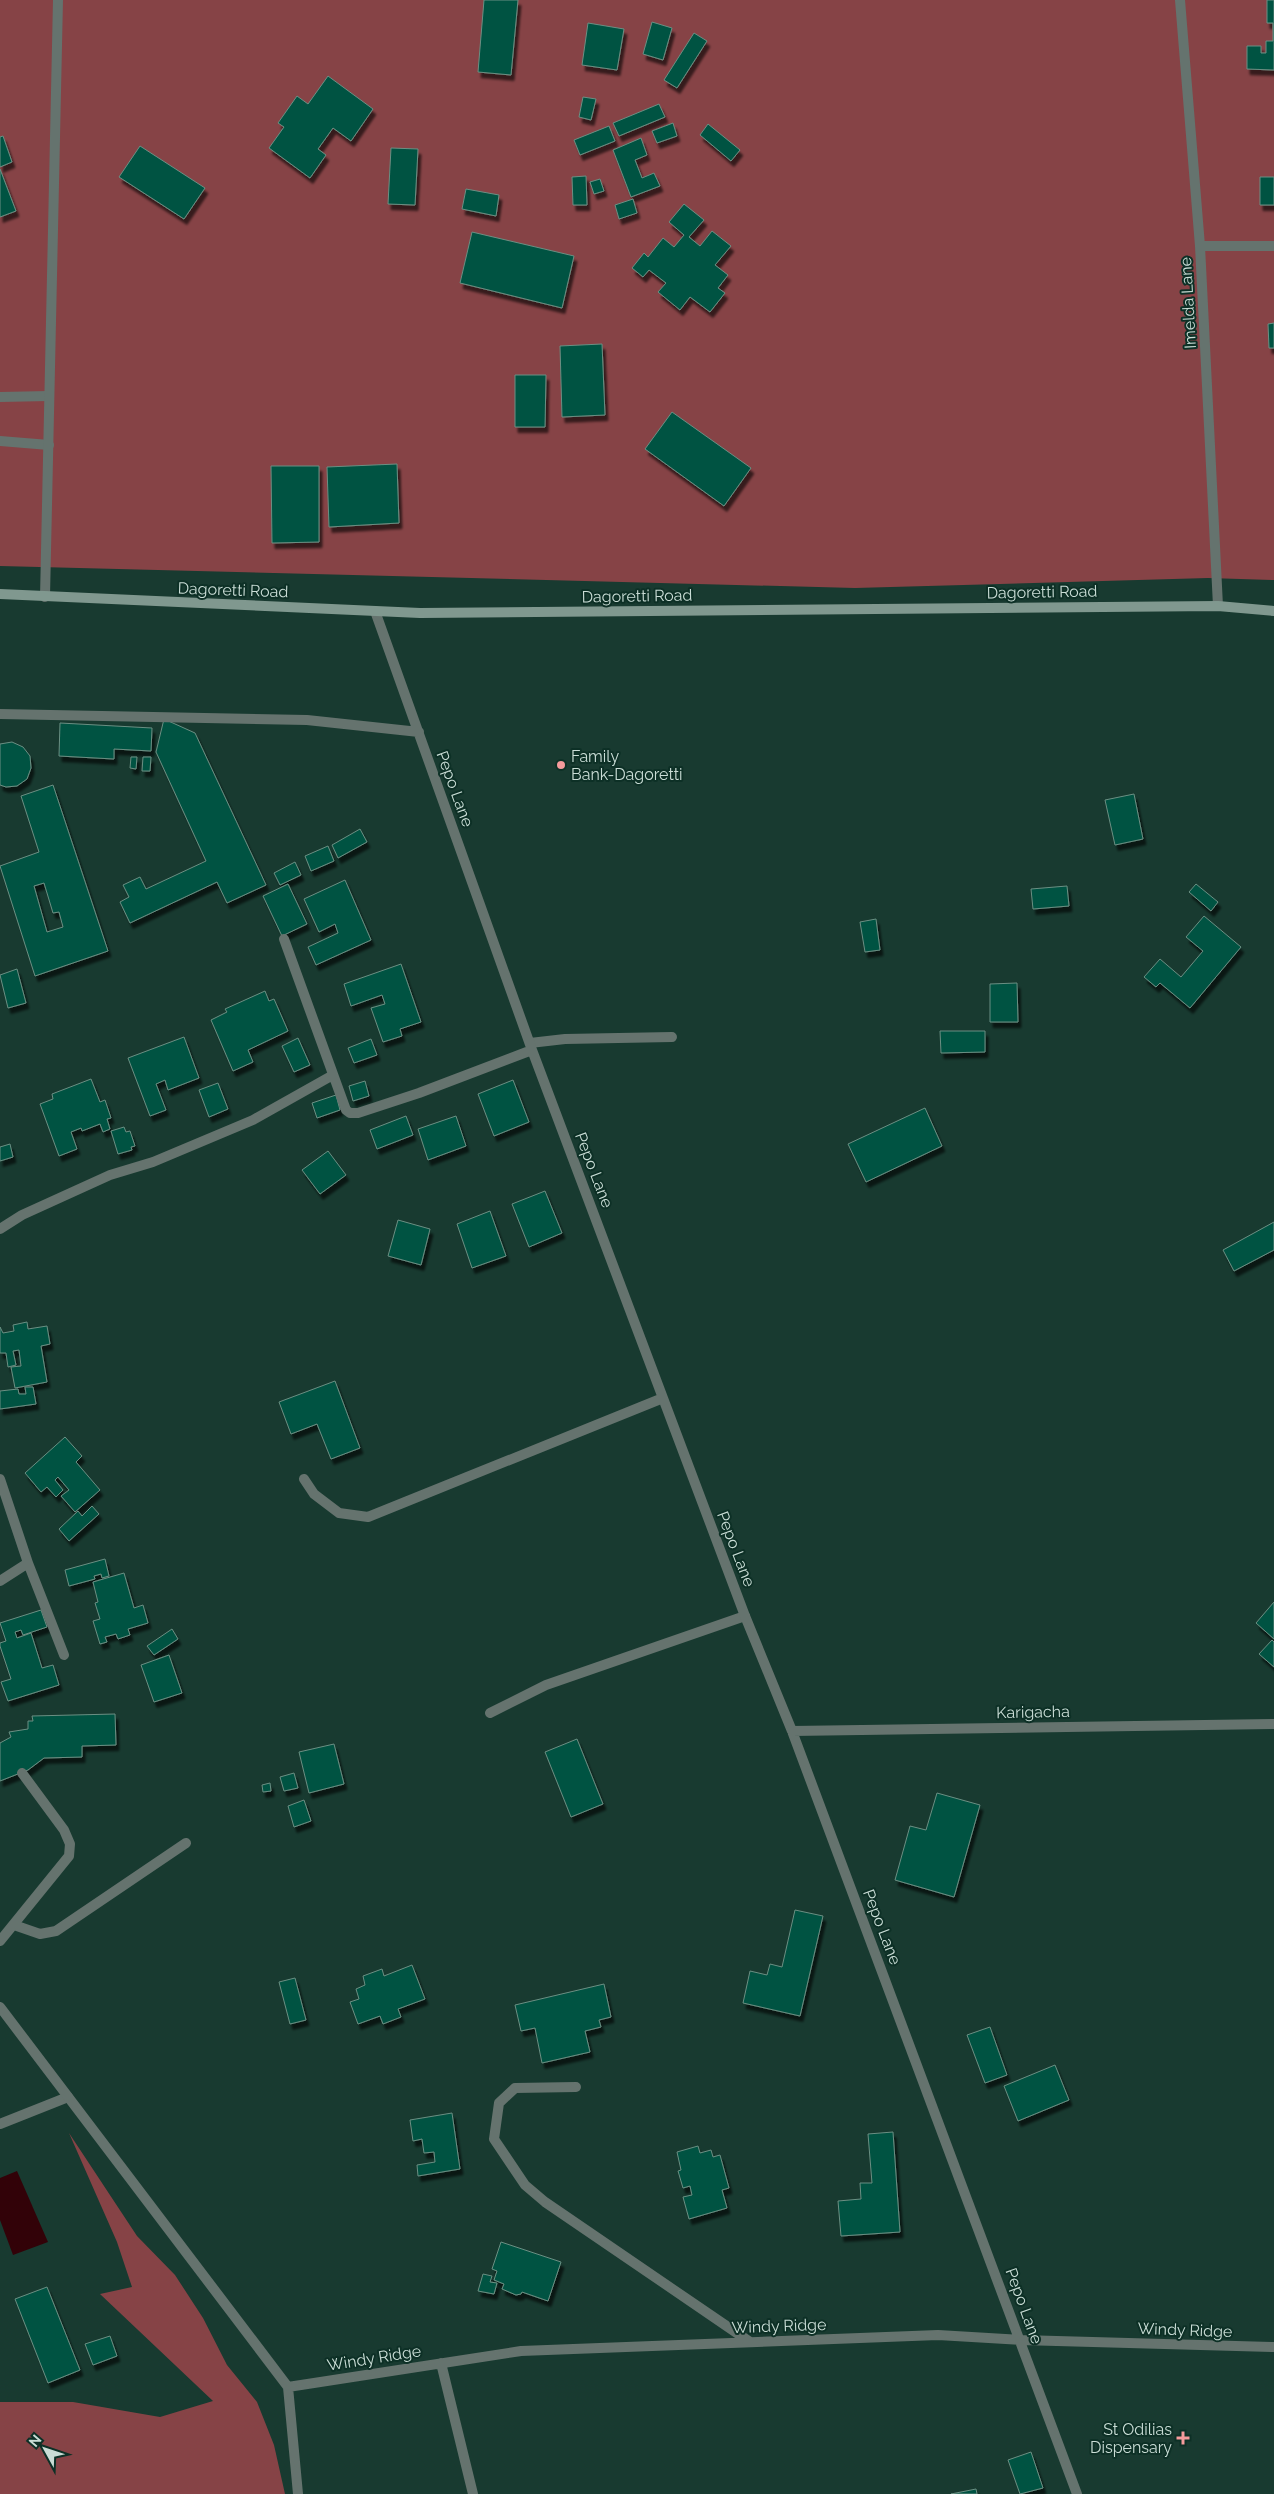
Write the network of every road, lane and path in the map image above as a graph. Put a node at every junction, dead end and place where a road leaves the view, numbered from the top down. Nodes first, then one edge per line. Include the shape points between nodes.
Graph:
1 (58, 0) edge
2 (1180, 0) edge
3 (1200, 246) junction
4 (1274, 246) edge
5 (49, 396) junction
6 (0, 397) edge
7 (0, 441) edge
8 (49, 445) junction
9 (0, 594) edge
10 (45, 597) junction
11 (1218, 606) junction
12 (375, 611) junction
13 (1274, 611) edge
14 (0, 714) edge
15 (419, 732) junction
16 (284, 939) dead end
17 (672, 1037) dead end
18 (531, 1047) junction
19 (333, 1075) junction
20 (0, 1229) edge
21 (663, 1398) junction
22 (0, 1479) edge
23 (304, 1479) dead end
24 (28, 1563) junction
25 (0, 1581) edge
26 (745, 1616) junction
27 (64, 1655) dead end
28 (490, 1713) dead end
29 (1274, 1724) edge
30 (792, 1731) junction
31 (22, 1773) dead end
32 (186, 1843) dead end
33 (14, 1925) junction
34 (0, 1941) edge
35 (0, 2007) edge
36 (576, 2087) dead end
37 (68, 2096) junction
38 (0, 2124) edge
39 (1021, 2340) junction
40 (750, 2342) junction
41 (1274, 2347) edge
42 (441, 2363) junction
43 (288, 2386) junction
44 (298, 2494) edge
45 (473, 2494) edge
46 (1077, 2494) edge

1 - 5 street
2 - 3 street, Imelda Lane
3 - 4 street
3 - 11 street, Imelda Lane
5 - 6 street
5 - 8 street
7 - 8 street
8 - 10 street
9 - 10 main road, Dagoretti Road
10 - 12 main road, Dagoretti Road
11 - 12 main road, Dagoretti Road
11 - 13 main road, Dagoretti Road
12 - 15 street, Pepo Lane
14 - 15 street via 307,720
15 - 18 street, Pepo Lane
16 - 19 street
17 - 18 street via 565,1039
18 - 19 street via 419,1093 358,1113 346,1110
18 - 21 street, Pepo Lane
19 - 20 street via 254,1120 153,1162 110,1175 22,1215
21 - 23 street via 368,1517 339,1513 314,1494
21 - 26 street, Pepo Lane
22 - 24 street
24 - 25 street
24 - 27 street
26 - 28 street via 546,1684
26 - 30 street, Pepo Lane
29 - 30 street, Karigacha
30 - 39 street, Pepo Lane
31 - 33 street via 64,1830 70,1844 69,1856 63,1867
32 - 33 street via 56,1931 40,1934
33 - 34 street
35 - 37 street
36 - 40 street via 515,2088 499,2103 494,2139 499,2147 525,2185 545,2202
37 - 38 street
37 - 43 street
39 - 40 street, Windy Ridge via 938,2335
39 - 41 street, Windy Ridge
39 - 46 street, Pepo Lane
40 - 42 street, Windy Ridge via 521,2351
42 - 43 street, Windy Ridge
42 - 45 street
43 - 44 street

